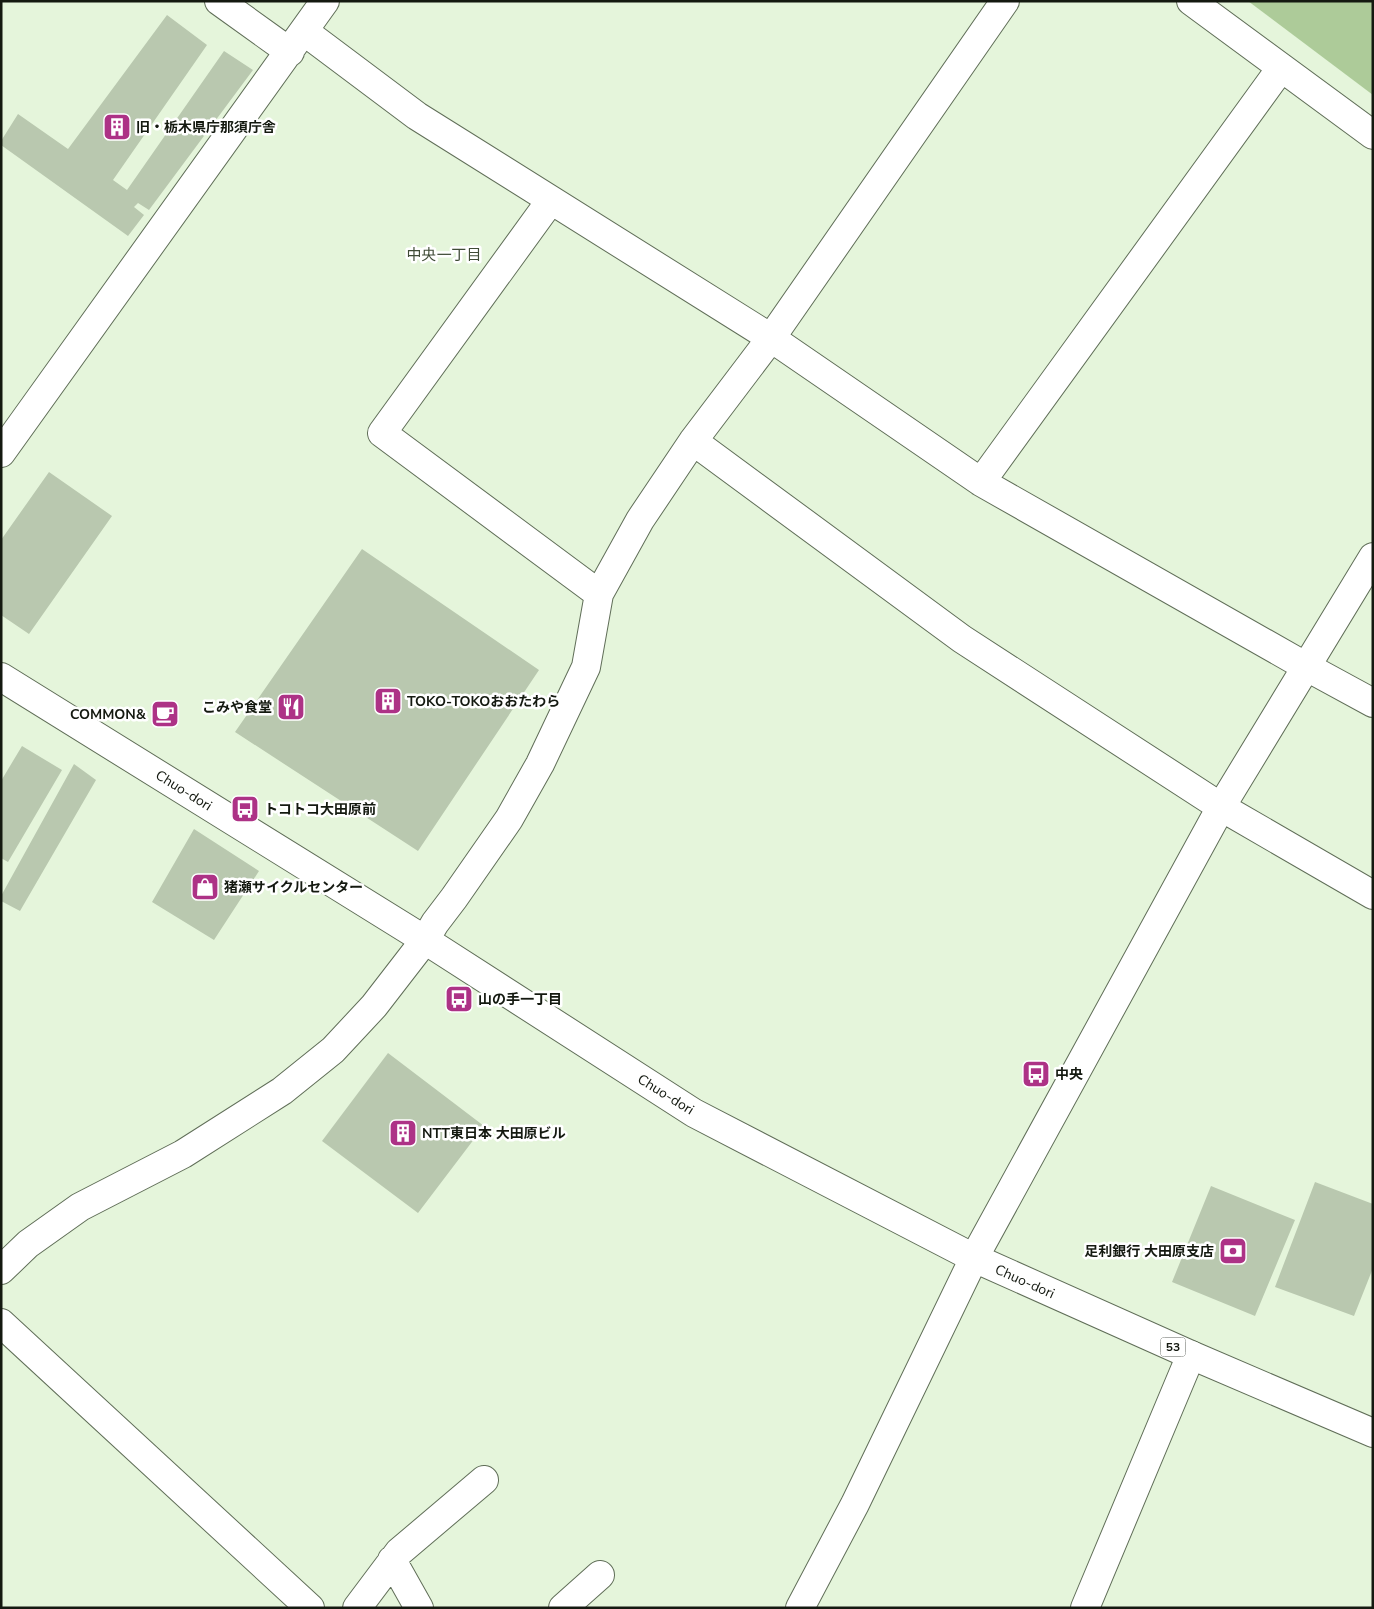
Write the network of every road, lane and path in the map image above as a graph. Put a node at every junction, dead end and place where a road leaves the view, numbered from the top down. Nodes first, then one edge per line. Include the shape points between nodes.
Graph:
1 (219, 1) edge
2 (325, 1) edge
3 (1005, 1) edge
4 (1192, 1) edge
5 (297, 42) junction
6 (1282, 68) junction
7 (1373, 135) edge
8 (551, 200) junction
9 (770, 338) junction
10 (693, 442) junction
11 (1, 453) edge
12 (981, 482) junction
13 (1373, 557) edge
14 (599, 594) junction
15 (1305, 666) junction
16 (1, 677) edge
17 (1373, 703) edge
18 (1221, 807) junction
19 (1373, 895) edge
20 (426, 940) junction
21 (974, 1258) junction
22 (1, 1270) edge
23 (1, 1322) edge
24 (1191, 1355) junction
25 (1373, 1433) edge
26 (484, 1480) dead end
27 (392, 1560) junction
28 (600, 1575) dead end
29 (310, 1608) edge
30 (357, 1608) edge
31 (419, 1608) edge
32 (563, 1608) edge
33 (800, 1608) edge
34 (1085, 1608) edge

1 - 5 street
2 - 5 street
3 - 9 street
4 - 6 street
5 - 8 street
5 - 11 street
6 - 7 street
6 - 12 street
8 - 9 street
8 - 14 street via 382,433
9 - 10 street
9 - 12 street
10 - 14 street via 640,520
10 - 18 street via 962,639
12 - 15 street
13 - 15 street
14 - 20 street via 586,667 540,764 509,819
15 - 17 street
15 - 18 street
16 - 20 street, Chuo-dori / 53
18 - 19 street
18 - 21 street
20 - 21 street, Chuo-dori / 53 via 694,1113
20 - 22 street via 374,1006 333,1050 282,1091 183,1154 80,1207 28,1244
21 - 24 street, Chuo-dori / 53
21 - 33 street via 855,1504
23 - 29 street
24 - 25 street, Chuo-dori / 53
24 - 34 street
26 - 27 street
27 - 30 street
27 - 31 street
28 - 32 street

